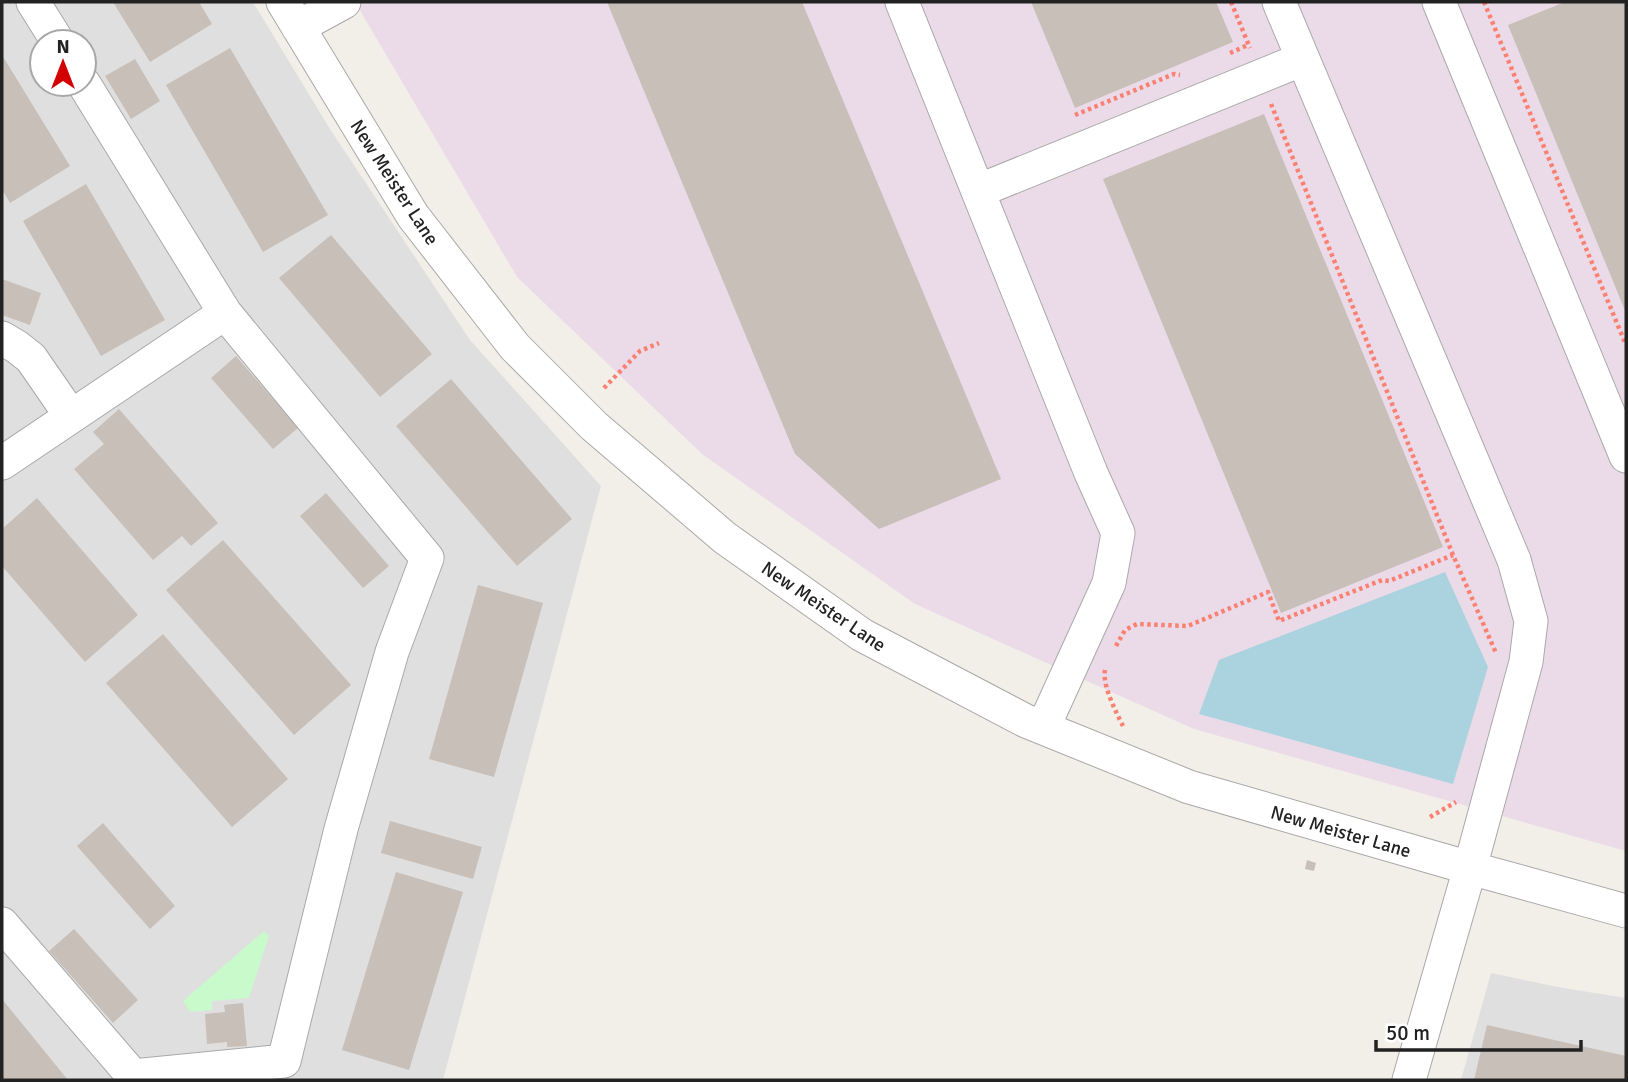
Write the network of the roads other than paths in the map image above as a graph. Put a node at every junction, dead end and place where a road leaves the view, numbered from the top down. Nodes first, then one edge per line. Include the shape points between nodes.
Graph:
1 (33, 2) edge
2 (344, 2) edge
3 (902, 2) edge
4 (1279, 2) edge
5 (1439, 2) edge
6 (290, 15) edge
7 (49, 28) edge
8 (1303, 59) junction
9 (93, 98) edge
10 (978, 191) junction
11 (225, 313) junction
12 (2, 338) edge
13 (71, 416) junction
14 (1626, 456) edge
15 (2, 463) edge
16 (1043, 728) junction
17 (1470, 868) junction
18 (1626, 911) edge
19 (2, 924) edge
20 (1409, 1080) edge

1 - 7 street
2 - 6 street
3 - 10 street
4 - 8 street
5 - 14 street
6 - 16 street, New Meister Lane via 413,216 515,347 594,426 725,538 862,635
8 - 10 street
8 - 17 street via 1514,560 1531,621 1526,662
9 - 11 street
10 - 16 street via 1118,533 1109,583
11 - 13 street
11 - 19 street via 427,558 392,652 341,829 284,1060 133,1076
12 - 13 street via 31,358
13 - 15 street
16 - 17 street, New Meister Lane via 1189,787
17 - 18 street, New Meister Lane
17 - 20 street

